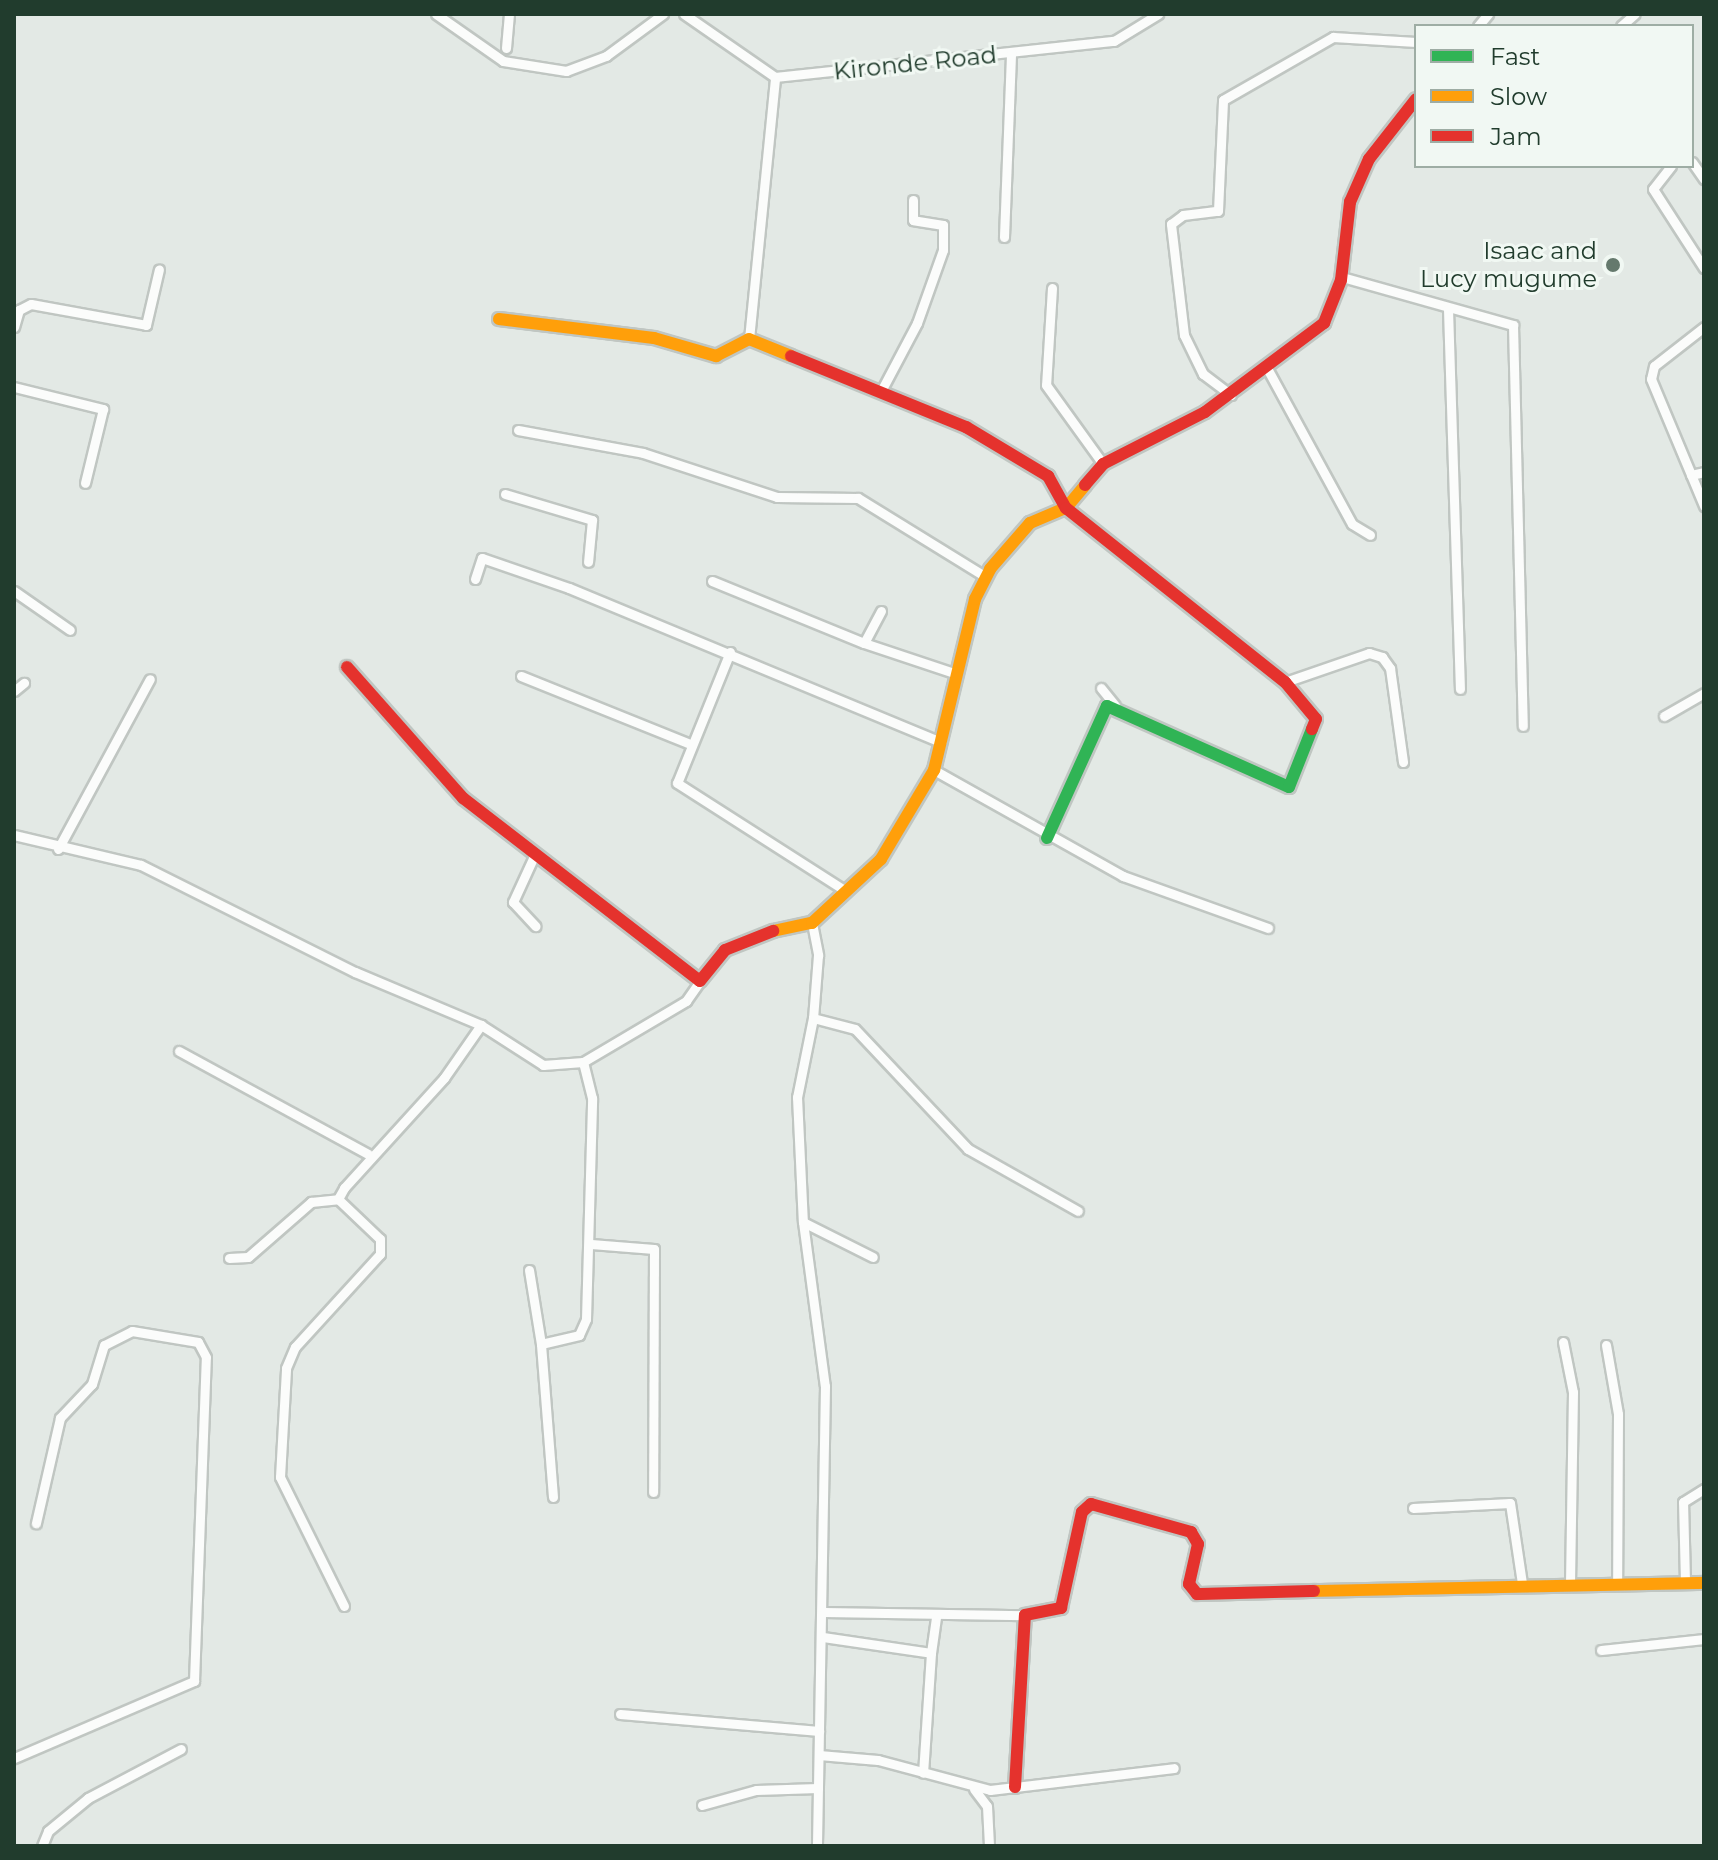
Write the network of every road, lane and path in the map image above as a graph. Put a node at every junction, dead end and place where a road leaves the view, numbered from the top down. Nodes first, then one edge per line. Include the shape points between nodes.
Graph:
1 (436, 14) edge
2 (509, 14) edge
3 (663, 14) edge
4 (684, 14) edge
5 (1158, 14) edge
6 (1414, 42) edge
7 (506, 48) dead end
8 (1011, 53) junction
9 (775, 77) junction
10 (1414, 102) edge
11 (1669, 168) edge
12 (913, 200) dead end
13 (1004, 237) dead end
14 (1704, 268) edge
15 (159, 269) dead end
16 (1342, 277) junction
17 (1052, 288) dead end
18 (1448, 309) junction
19 (499, 319) dead end
20 (14, 327) edge
21 (1704, 327) edge
22 (749, 339) junction
23 (1268, 370) junction
24 (14, 387) edge
25 (880, 393) junction
26 (1231, 395) junction
27 (518, 430) dead end
28 (1103, 464) junction
29 (1704, 472) edge
30 (1691, 475) junction
31 (85, 483) dead end
32 (505, 494) dead end
33 (1704, 506) edge
34 (1066, 508) junction
35 (1370, 535) dead end
36 (588, 562) dead end
37 (986, 577) junction
38 (475, 579) dead end
39 (712, 581) dead end
40 (14, 591) edge
41 (881, 611) dead end
42 (70, 630) dead end
43 (864, 643) junction
44 (730, 652) junction
45 (347, 667) dead end
46 (957, 674) junction
47 (521, 676) dead end
48 (150, 679) dead end
49 (1285, 682) junction
50 (24, 683) dead end
51 (1101, 688) dead end
52 (1460, 689) dead end
53 (14, 691) edge
54 (1704, 693) edge
55 (1115, 705) junction
56 (1664, 716) dead end
57 (1523, 726) dead end
58 (941, 742) junction
59 (688, 743) junction
60 (1403, 762) dead end
61 (934, 770) junction
62 (14, 835) edge
63 (1047, 838) junction
64 (58, 849) junction
65 (535, 854) junction
66 (846, 891) junction
67 (812, 923) junction
68 (535, 926) dead end
69 (1268, 928) dead end
70 (700, 981) junction
71 (813, 1018) junction
72 (481, 1025) junction
73 (179, 1051) dead end
74 (583, 1062) junction
75 (368, 1154) junction
76 (338, 1199) junction
77 (1078, 1211) dead end
78 (803, 1222) junction
79 (591, 1244) junction
80 (873, 1257) dead end
81 (229, 1258) dead end
82 (529, 1270) dead end
83 (1563, 1342) dead end
84 (541, 1344) junction
85 (1606, 1345) dead end
86 (1704, 1489) edge
87 (653, 1492) dead end
88 (553, 1497) dead end
89 (1413, 1508) dead end
90 (36, 1523) dead end
91 (1617, 1581) junction
92 (1570, 1582) junction
93 (1685, 1582) junction
94 (1522, 1583) junction
95 (1704, 1583) edge
96 (344, 1606) dead end
97 (824, 1612) junction
98 (1025, 1615) junction
99 (936, 1616) junction
100 (823, 1637) junction
101 (1704, 1639) edge
102 (1601, 1650) dead end
103 (931, 1653) junction
104 (620, 1714) dead end
105 (819, 1731) junction
106 (181, 1749) dead end
107 (819, 1755) junction
108 (14, 1758) edge
109 (1174, 1768) dead end
110 (923, 1773) junction
111 (1015, 1787) junction
112 (818, 1788) junction
113 (974, 1789) junction
114 (702, 1805) dead end
115 (42, 1846) edge
116 (817, 1846) edge
117 (989, 1846) edge

1 - 3 street via 503,61 566,71 606,56
2 - 7 street
4 - 9 street
5 - 8 street, Kironde Road via 1114,41
6 - 26 street via 1333,37 1223,100 1218,211 1183,215 1171,224 1184,335 1203,374
8 - 9 street, Kironde Road
8 - 13 street
9 - 22 street
10 - 16 street via 1369,159 1350,202
11 - 14 street via 1653,189
12 - 25 street via 913,220 943,225 943,250 917,323
15 - 20 street via 146,325 31,304 19,310
16 - 18 street
16 - 23 street via 1324,323
17 - 28 street via 1046,385
18 - 52 street
18 - 57 street via 1513,325
19 - 22 street via 654,338 716,356
21 - 30 street via 1652,372
22 - 25 street
23 - 26 street
23 - 35 street via 1352,524
24 - 31 street via 103,409
25 - 34 street via 966,427 1048,476
26 - 28 street
27 - 37 street via 643,453 777,497 858,498
28 - 34 street
29 - 30 street
30 - 33 street
32 - 36 street via 592,520
34 - 37 street via 1030,523
34 - 49 street
37 - 46 street
38 - 44 street via 482,558
39 - 43 street
40 - 42 street
41 - 43 street
43 - 46 street
44 - 58 street
44 - 59 street
45 - 65 street via 463,798
46 - 58 street
47 - 59 street
48 - 64 street
49 - 55 street via 1316,719 1289,787
49 - 60 street via 1369,653 1382,657 1390,668
50 - 53 street
51 - 55 street
54 - 56 street
55 - 63 street via 1102,710
58 - 61 street
59 - 66 street via 677,783
61 - 63 street
61 - 66 street via 881,859
62 - 64 street
63 - 69 street via 1123,876
64 - 72 street via 141,865 355,972
65 - 68 street via 513,902
65 - 70 street
66 - 67 street
67 - 70 street via 791,924 725,950
67 - 71 street via 818,955
70 - 74 street via 686,1001
71 - 77 street via 855,1029 968,1149
71 - 78 street via 797,1097
72 - 74 street via 543,1065
72 - 75 street via 444,1078
73 - 75 street
74 - 79 street via 592,1098
75 - 76 street
76 - 81 street via 311,1202 248,1257
76 - 96 street via 382,1247 290,1355 280,1477
78 - 80 street
78 - 97 street via 822,1330
79 - 84 street via 583,1328
79 - 87 street via 654,1249
82 - 84 street
83 - 92 street via 1573,1392
84 - 88 street
85 - 91 street via 1618,1414
86 - 93 street via 1683,1502
89 - 94 street via 1510,1503
90 - 108 street via 60,1418 92,1384 104,1345 132,1331 198,1342 206,1357 194,1681
91 - 92 street
91 - 93 street
92 - 94 street
93 - 95 street
94 - 98 street via 1197,1594 1189,1584 1197,1537 1099,1503 1082,1512 1061,1608
97 - 99 street
97 - 100 street
98 - 99 street
98 - 111 street
99 - 103 street
100 - 103 street
100 - 105 street
101 - 102 street
103 - 110 street
104 - 105 street
105 - 107 street
106 - 115 street via 88,1798 48,1831
107 - 110 street
107 - 112 street
109 - 111 street
110 - 113 street
111 - 113 street
112 - 114 street via 756,1790
112 - 116 street
113 - 117 street via 987,1806

